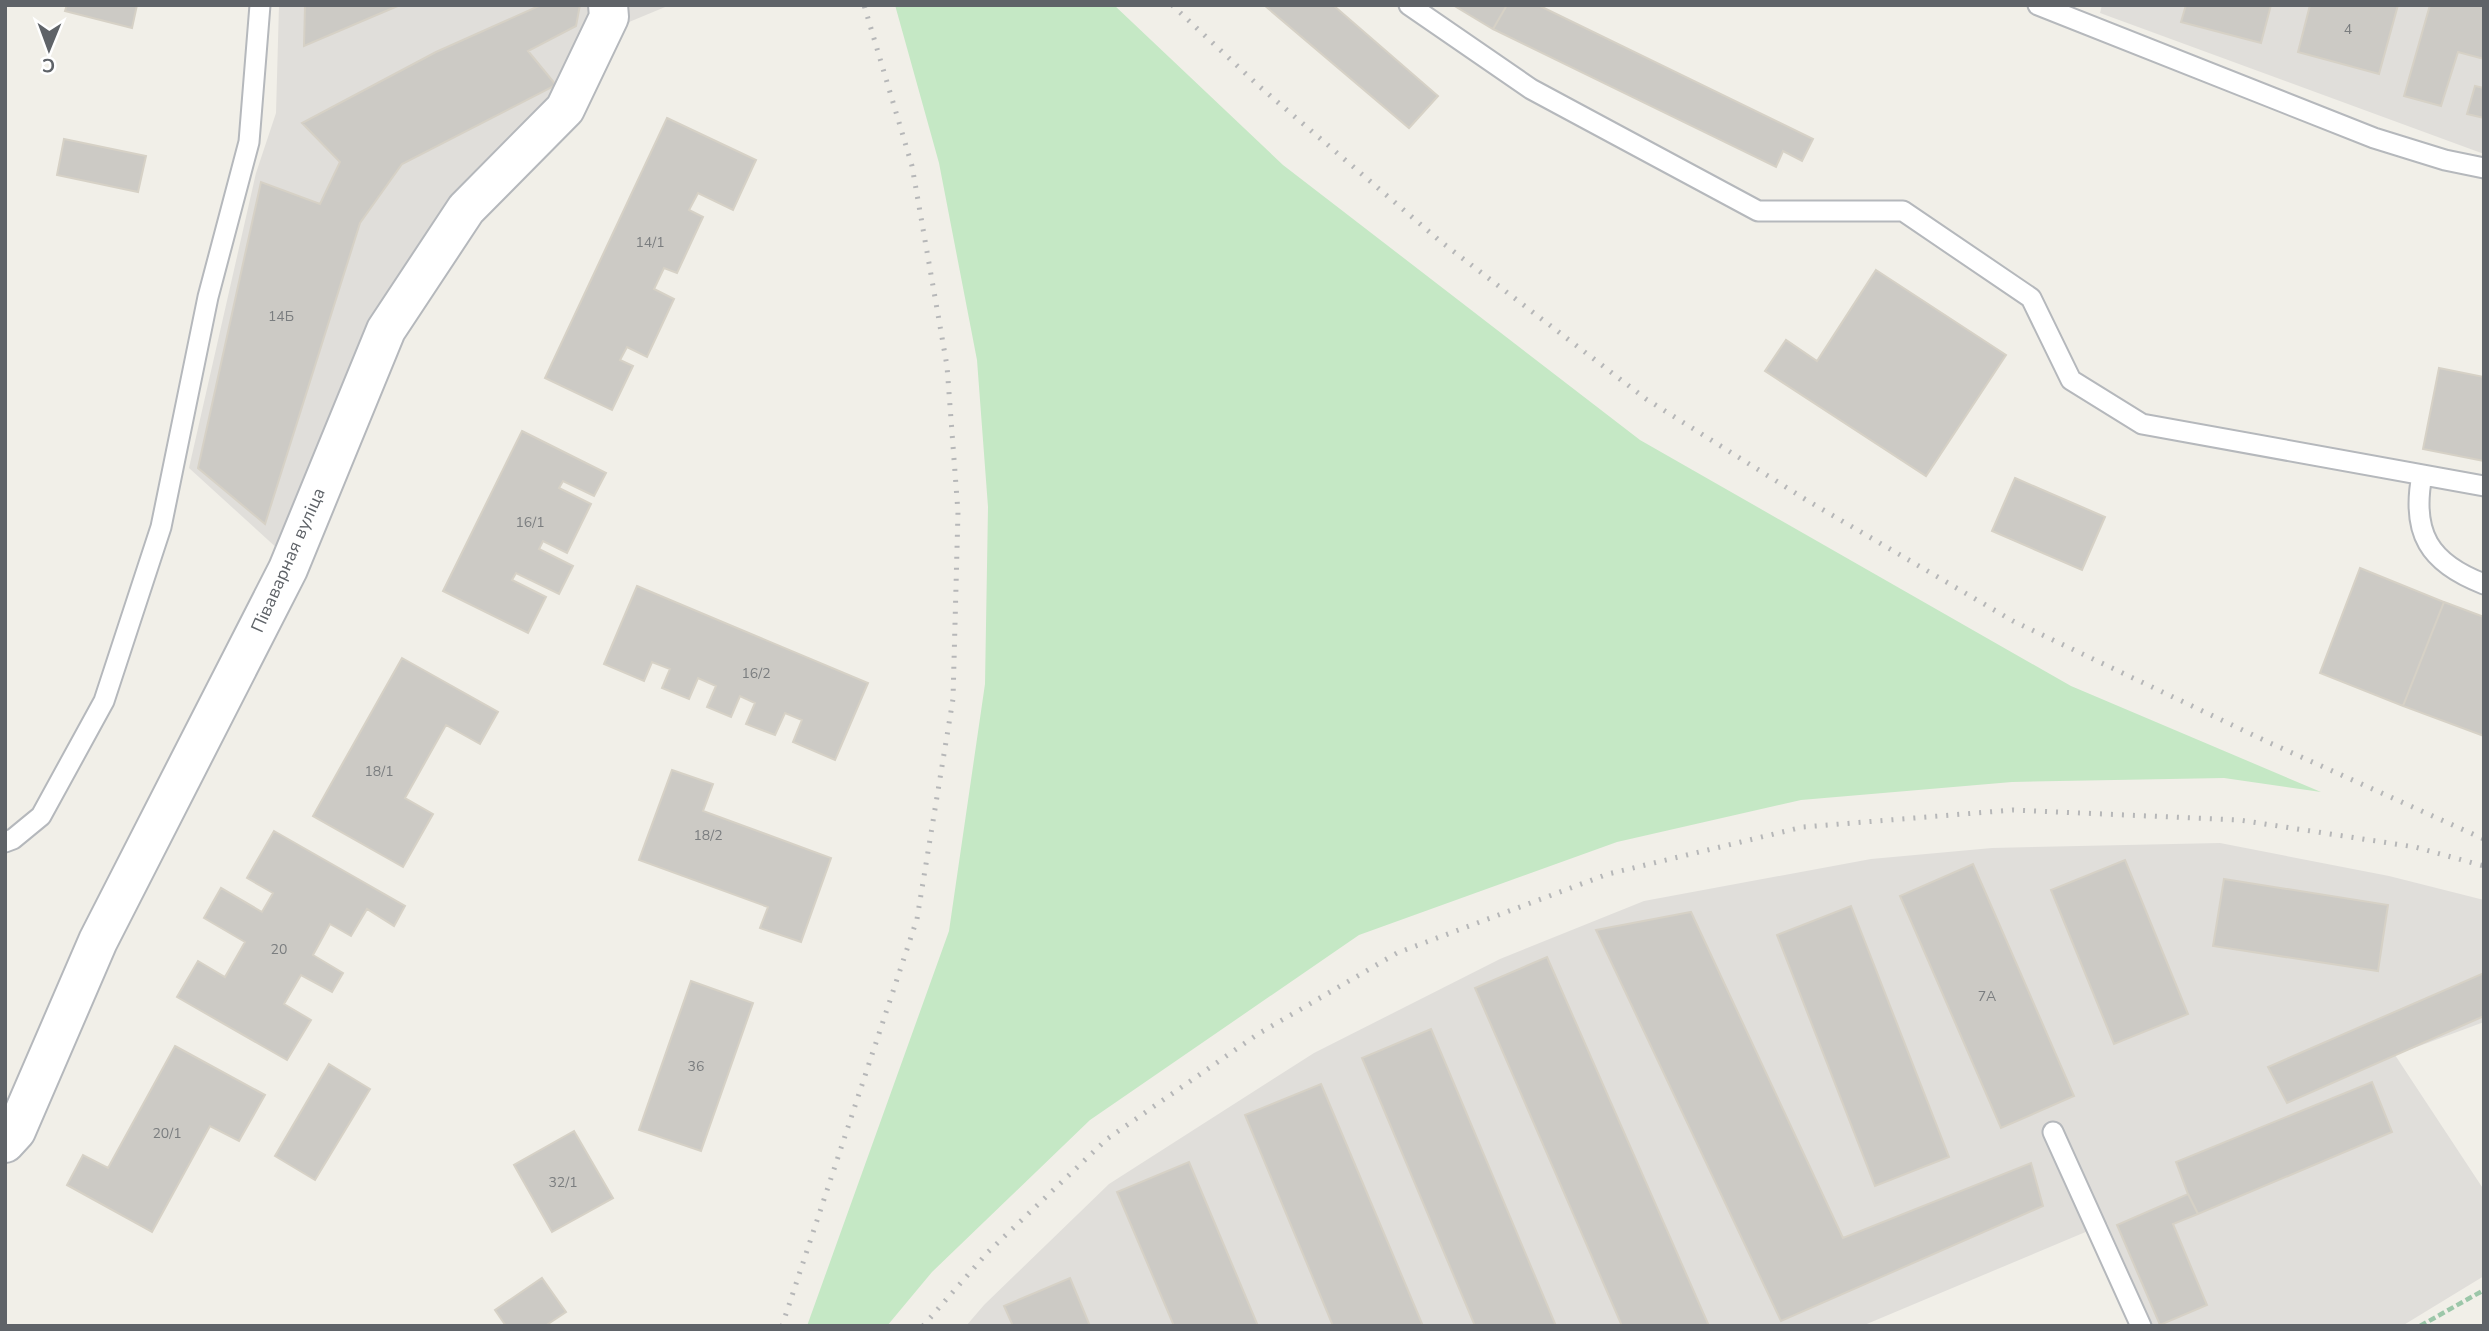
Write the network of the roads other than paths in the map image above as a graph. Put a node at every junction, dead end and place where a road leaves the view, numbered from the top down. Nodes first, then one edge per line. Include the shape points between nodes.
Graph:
1 (260, 5) edge
2 (608, 5) edge
3 (1409, 5) edge
4 (2038, 5) edge
5 (2484, 168) edge
6 (2422, 475) junction
7 (2484, 486) edge
8 (2484, 584) edge
9 (5, 842) edge
10 (2053, 1132) dead end
11 (5, 1143) edge
12 (2141, 1326) edge

1 - 9 lane via 249,142 208,298 160,527 104,701 41,816
2 - 11 street, Піваварная вуліца via 609,17 565,109 466,209 386,330 288,569 98,941 16,1131
3 - 6 lane via 1531,89 1758,211 1903,211 2031,298 2071,380 2142,424
4 - 5 lane via 2374,138
6 - 7 lane
6 - 8 lane via 2418,510 2432,551 2448,567
10 - 12 lane

